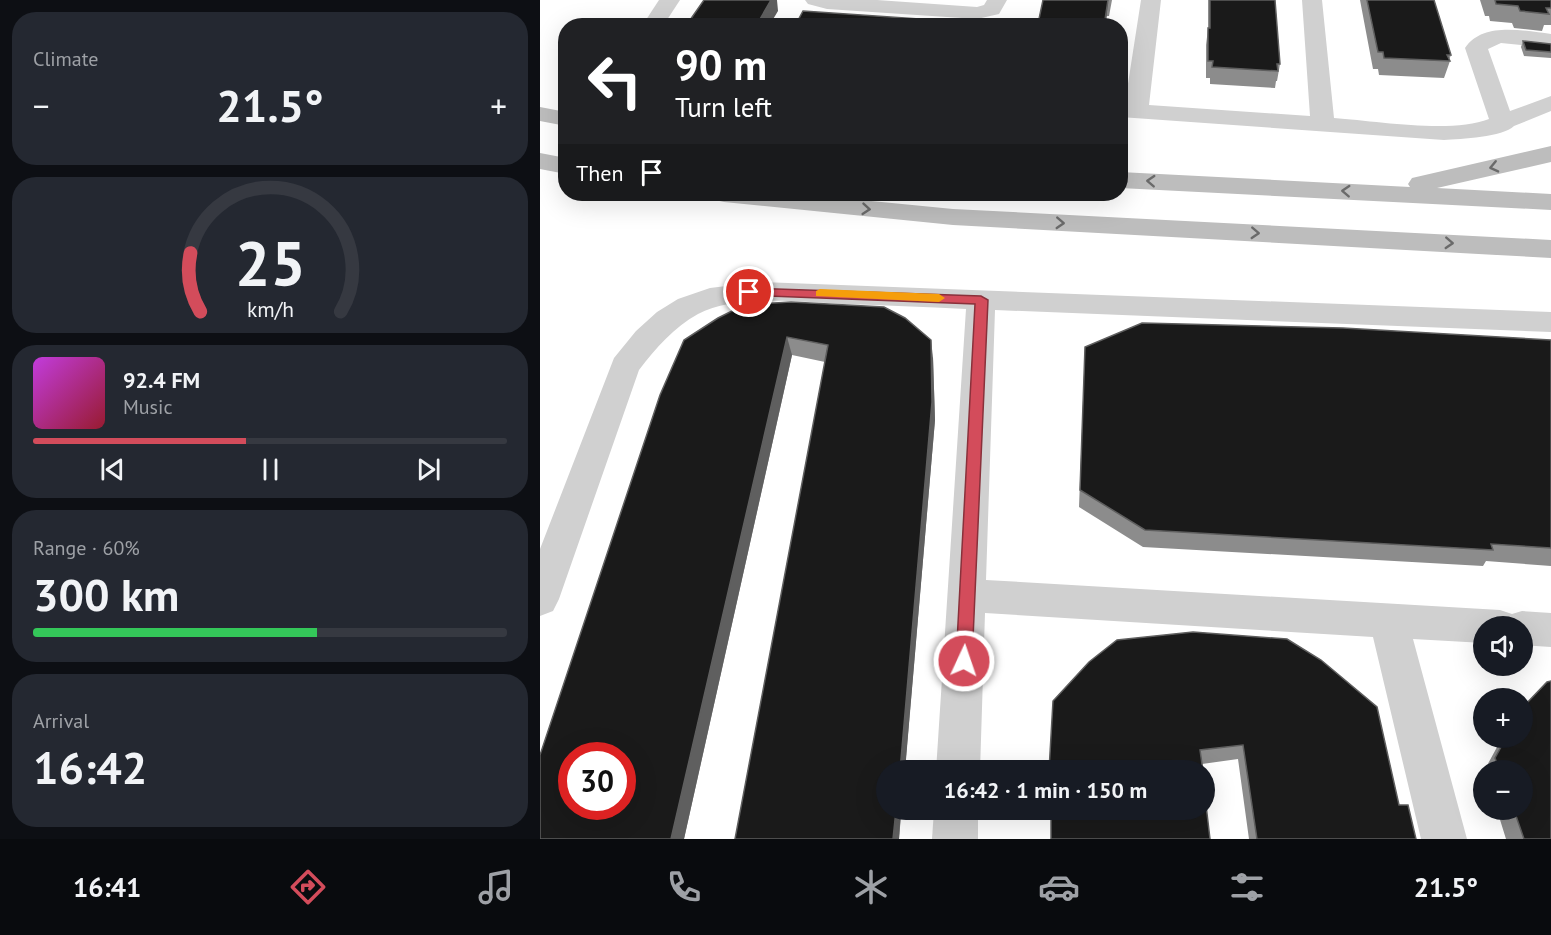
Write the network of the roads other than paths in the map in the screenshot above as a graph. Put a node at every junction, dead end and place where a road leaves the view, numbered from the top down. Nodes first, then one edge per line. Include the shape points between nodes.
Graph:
1 (670, 0) edge
2 (815, 0) edge
3 (997, 0) edge
4 (1151, 0) edge
5 (1311, 0) edge
6 (657, 18) edge
7 (1551, 41) edge
8 (1551, 103) edge
9 (1128, 111) edge
10 (540, 114) edge
11 (558, 117) edge
12 (1503, 124) junction
13 (1323, 126) junction
14 (1551, 154) edge
15 (540, 161) edge
16 (558, 164) edge
17 (1128, 180) edge
18 (1383, 192) junction
19 (794, 201) edge
20 (1551, 202) edge
21 (1551, 249) edge
22 (981, 300) junction
23 (1551, 322) edge
24 (967, 595) junction
25 (540, 599) edge
26 (1388, 620) junction
27 (1473, 625) edge
28 (1533, 629) edge
29 (1551, 630) edge
30 (959, 760) edge
31 (956, 820) edge
32 (955, 839) edge
33 (1444, 839) edge

1 - 6 street
2 - 3 street via 977,14 992,10
4 - 9 street
5 - 13 street
7 - 12 street via 1499,38 1476,48
8 - 12 street
9 - 13 street
10 - 11 main road
12 - 13 street via 1444,133
14 -> 18 main road
15 - 16 main road
18 -> 17 main road
18 - 20 main road
19 -> 21 main road via 953,217
22 - 23 street
22 - 24 street
22 - 25 street via 749,292 712,296 687,305 640,345 625,366
24 - 26 street
24 - 30 street
26 - 27 street
26 - 33 street
28 - 29 street
31 - 32 street

